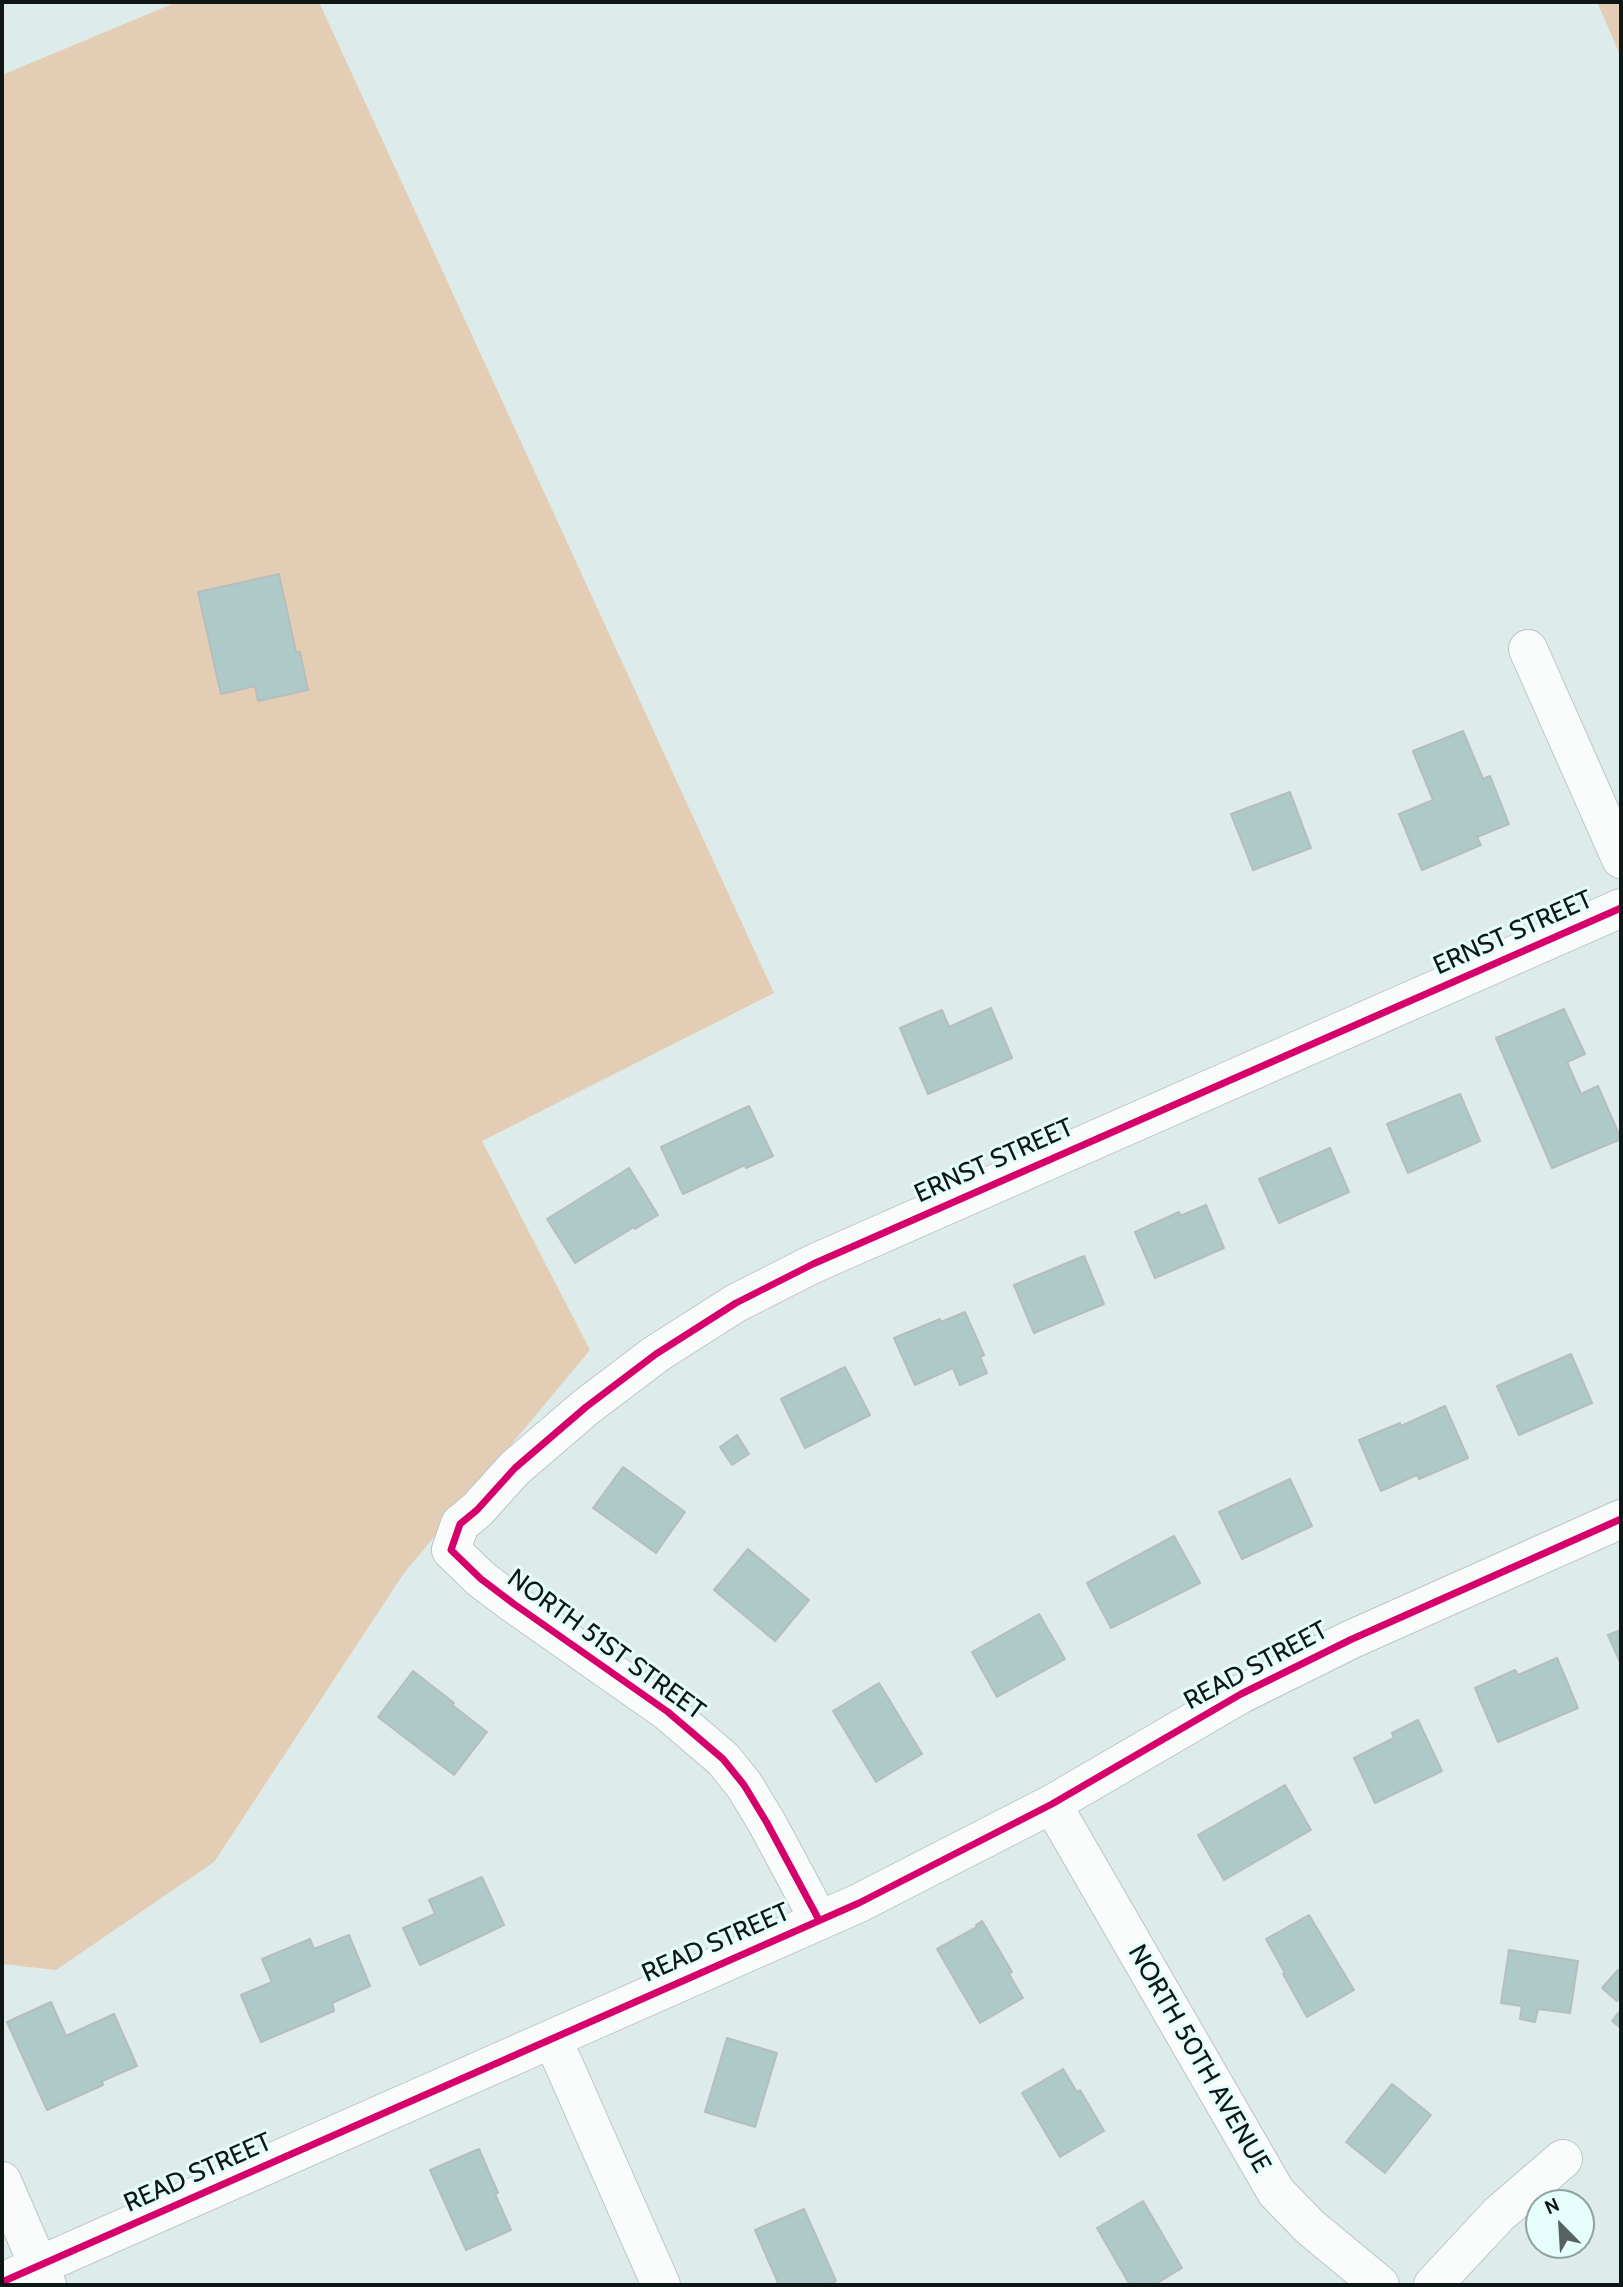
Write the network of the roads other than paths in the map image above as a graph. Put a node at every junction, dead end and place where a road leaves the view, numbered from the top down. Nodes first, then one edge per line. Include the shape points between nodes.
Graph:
1 (1528, 649) dead end
2 (1621, 859) edge
3 (1621, 908) edge
4 (1621, 1519) edge
5 (451, 1549) joint
6 (1052, 1804) junction
7 (819, 1920) junction
8 (553, 2040) junction
9 (1563, 2159) dead end
10 (2, 2181) edge
11 (43, 2276) edge
12 (2, 2282) edge
13 (661, 2285) edge
14 (1380, 2285) edge
15 (1433, 2285) edge

1 - 2 street
3 - 5 street, ERNST STREET via 813,1264 736,1303 656,1354 515,1468 460,1524
4 - 6 street, READ STREET via 1241,1694
5 - 7 street, NORTH 51ST STREET via 481,1579 668,1712 723,1759 767,1823
6 - 7 street, READ STREET
6 - 14 street, NORTH 50TH AVENUE via 1276,2192
7 - 8 street, READ STREET
8 - 11 street, READ STREET
8 - 13 street
9 - 15 street via 1499,2214
10 - 11 street
11 - 12 street, READ STREET

